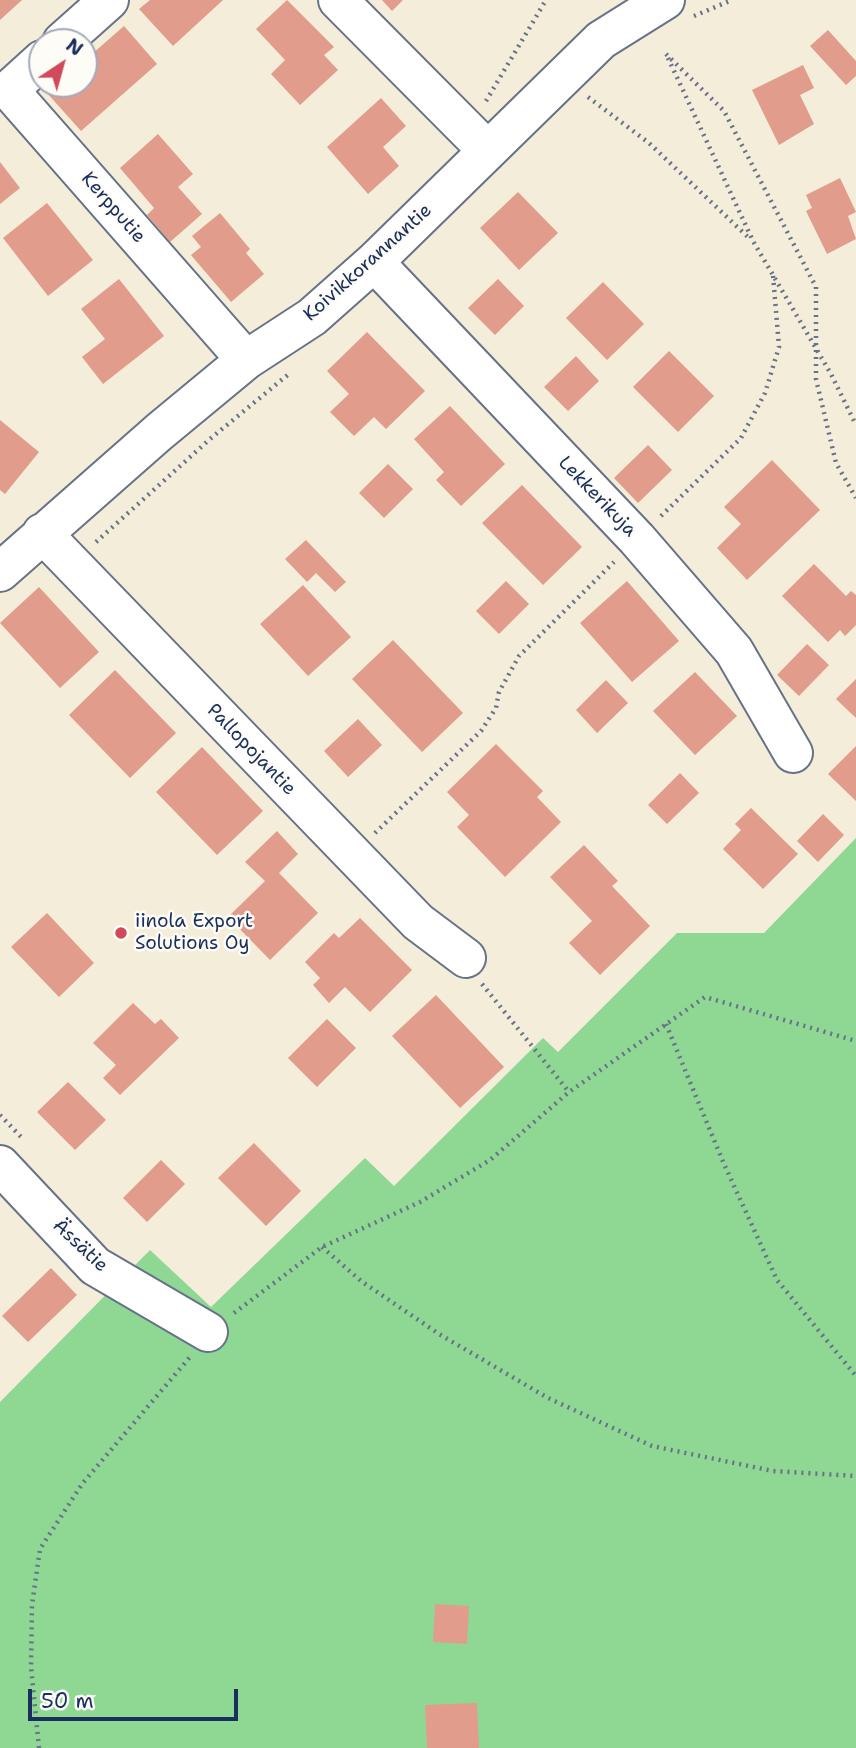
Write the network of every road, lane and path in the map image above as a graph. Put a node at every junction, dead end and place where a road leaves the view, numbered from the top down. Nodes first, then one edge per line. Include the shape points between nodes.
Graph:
1 (108, 0) edge
2 (338, 0) edge
3 (546, 0) edge
4 (665, 0) edge
5 (77, 28) edge
6 (28, 73) edge
7 (585, 95) dead end
8 (476, 140) junction
9 (753, 242) junction
10 (374, 262) junction
11 (774, 275) junction
12 (816, 348) junction
13 (246, 360) junction
14 (856, 425) edge
15 (856, 498) edge
16 (637, 540) junction
17 (15, 551) edge
18 (793, 753) dead end
19 (352, 855) junction
20 (466, 958) joint
21 (666, 1024) junction
22 (856, 1041) edge
23 (569, 1092) junction
24 (0, 1165) edge
25 (322, 1247) junction
26 (208, 1332) junction
27 (856, 1376) edge
28 (856, 1476) edge
29 (39, 1748) edge

1 - 5 street
2 - 8 street
3 - 8 path via 501,79
4 - 8 street, Koivikkorannantie via 601,40
6 - 13 street, Kerpputie via 9,90
7 - 9 path via 649,143
8 - 10 street, Koivikkorannantie
9 - 11 path
9 - 12 path via 666,54 724,111 816,287
10 - 13 street, Koivikkorannantie via 312,317
10 - 16 street, Lekkerikuja
11 - 12 path
11 - 16 path via 779,347 765,393 741,438
12 - 14 path
12 - 15 path via 817,379 836,463
13 - 17 street, Koivikkorannantie
16 - 18 street, Lekkerikuja via 734,651
16 - 19 path via 519,656 481,731
17 - 19 street, Pallopojantie
19 - 20 street, Pallopojantie via 418,922
20 - 23 path
21 - 22 path via 705,997
21 - 23 path
21 - 27 path via 777,1280
23 - 25 path via 490,1160 420,1202
24 - 26 street, Ässätie via 95,1266
25 - 26 path
25 - 28 path via 361,1281 439,1334 548,1398 652,1446 773,1471
26 - 29 path via 82,1484 40,1549 32,1605 31,1667

